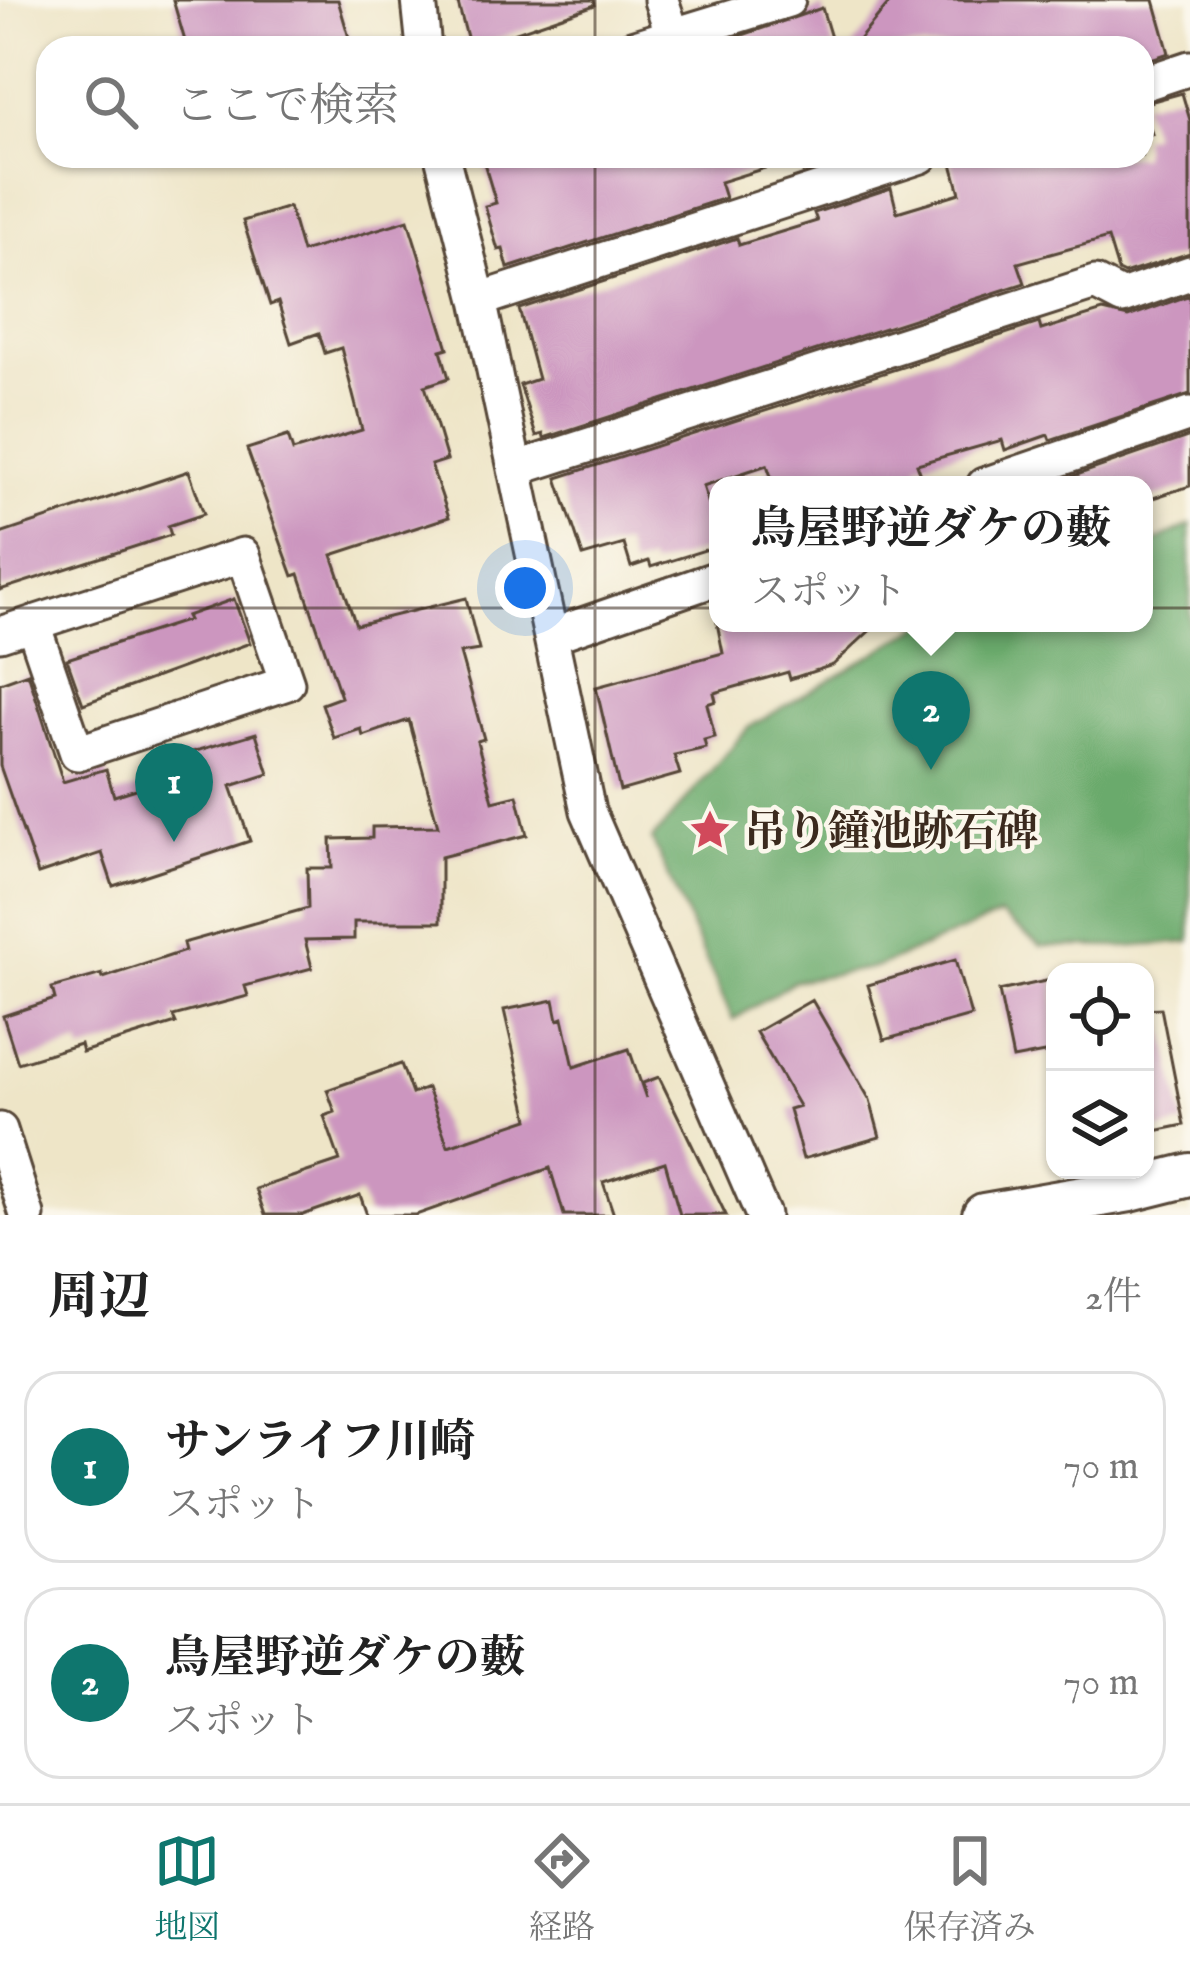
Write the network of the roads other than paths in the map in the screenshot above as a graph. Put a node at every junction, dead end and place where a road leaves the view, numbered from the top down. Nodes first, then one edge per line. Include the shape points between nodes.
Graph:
1 (419, 0) edge
2 (661, 0) edge
3 (788, 0) edge
4 (423, 36) edge
5 (673, 36) joint
6 (1190, 68) edge
7 (1154, 80) edge
8 (445, 168) edge
9 (883, 168) edge
10 (1190, 273) edge
11 (479, 300) junction
12 (1190, 413) edge
13 (515, 469) junction
14 (1010, 476) edge
15 (709, 581) edge
16 (33, 624) junction
17 (0, 634) edge
18 (551, 636) junction
19 (0, 1130) edge
20 (1190, 1175) edge
21 (27, 1215) edge
22 (763, 1215) edge
23 (984, 1215) edge

1 - 4 street
2 - 5 street
3 - 5 street
6 - 7 street
8 - 11 street
9 - 11 street
10 - 13 street via 1122,297 1095,283
11 - 13 street
12 - 14 street
13 - 18 street
15 - 18 street
16 - 16 street via 243,556 286,683 76,753
16 - 17 street
18 - 22 street via 588,811
19 - 21 street
20 - 23 street

